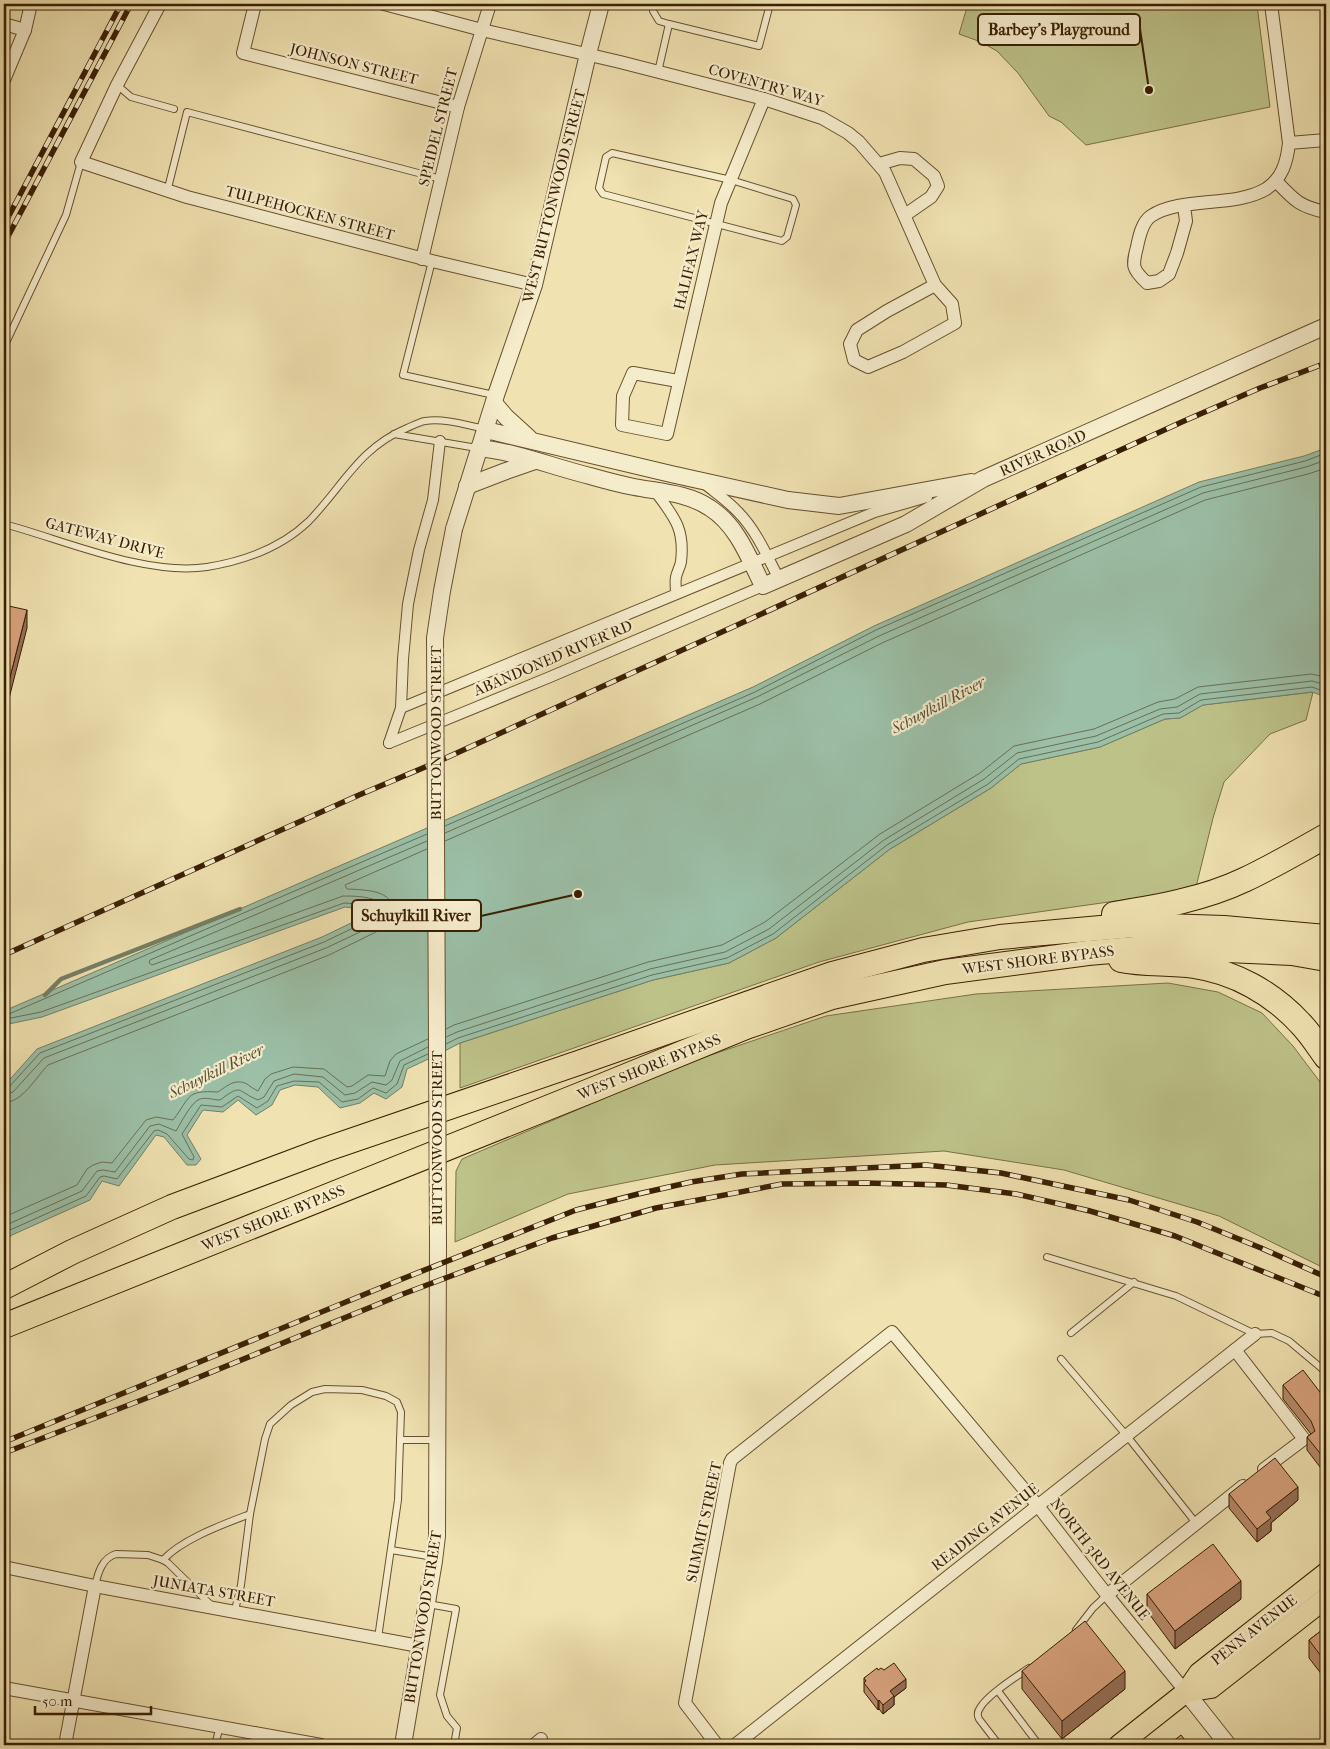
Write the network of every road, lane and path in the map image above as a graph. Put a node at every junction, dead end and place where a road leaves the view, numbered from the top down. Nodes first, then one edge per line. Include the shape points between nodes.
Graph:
1 (32, 4) edge
2 (160, 4) edge
3 (255, 4) edge
4 (384, 4) edge
5 (490, 4) edge
6 (601, 4) edge
7 (655, 4) edge
8 (770, 4) edge
9 (1271, 4) edge
10 (4, 24) edge
11 (669, 24) junction
12 (25, 30) junction
13 (482, 30) junction
14 (588, 54) junction
15 (658, 72) junction
16 (4, 80) edge
17 (117, 85) junction
18 (764, 99) junction
19 (458, 107) junction
20 (174, 109) dead end
21 (1326, 140) edge
22 (1289, 143) junction
23 (81, 162) junction
24 (879, 164) junction
25 (441, 180) junction
26 (731, 180) junction
27 (1276, 181) junction
28 (167, 192) junction
29 (1184, 206) junction
30 (1326, 212) edge
31 (905, 215) junction
32 (716, 224) junction
33 (427, 260) junction
34 (534, 285) junction
35 (935, 285) junction
36 (1326, 326) edge
37 (4, 347) edge
38 (678, 381) junction
39 (495, 399) junction
40 (486, 430) junction
41 (392, 434) junction
42 (440, 441) junction
43 (533, 441) junction
44 (479, 448) junction
45 (535, 461) junction
46 (983, 479) junction
47 (700, 480) junction
48 (467, 486) junction
49 (655, 491) junction
50 (4, 524) edge
51 (454, 529) joint
52 (767, 556) junction
53 (751, 563) junction
54 (778, 579) junction
55 (763, 586) junction
56 (676, 593) junction
57 (401, 708) junction
58 (1326, 836) edge
59 (1013, 936) junction
60 (1326, 937) edge
61 (1088, 953) junction
62 (1326, 960) edge
63 (1326, 1056) edge
64 (1048, 1257) dead end
65 (1134, 1282) junction
66 (4, 1287) edge
67 (4, 1326) edge
68 (892, 1332) joint
69 (1071, 1333) dead end
70 (1255, 1334) junction
71 (1235, 1350) junction
72 (1061, 1359) dead end
73 (1326, 1372) edge
74 (1127, 1436) junction
75 (400, 1440) junction
76 (437, 1440) junction
77 (1038, 1506) junction
78 (250, 1514) junction
79 (1196, 1523) junction
80 (391, 1550) junction
81 (435, 1557) junction
82 (163, 1560) junction
83 (4, 1567) edge
84 (1326, 1573) edge
85 (95, 1586) junction
86 (1107, 1595) junction
87 (1326, 1598) edge
88 (427, 1604) junction
89 (212, 1606) junction
90 (235, 1610) junction
91 (1072, 1634) edge
92 (378, 1638) junction
93 (420, 1646) junction
94 (1035, 1662) edge
95 (4, 1688) edge
96 (998, 1690) junction
97 (1186, 1692) junction
98 (73, 1700) junction
99 (220, 1726) junction
100 (65, 1745) edge
101 (216, 1745) edge
102 (321, 1745) edge
103 (402, 1745) edge
104 (454, 1745) edge
105 (718, 1745) edge
106 (735, 1745) edge
107 (1000, 1745) edge
108 (1039, 1745) edge
109 (1119, 1745) edge
110 (1228, 1745) edge

1 - 12 street
2 - 17 street
3 - 19 street, JOHNSON STREET via 243,53
4 - 13 street, COVENTRY WAY
5 - 13 street, SPEIDEL STREET
6 - 14 street, WEST BUTTONWOOD STREET
7 - 11 lane via 653,11 659,21
8 - 11 lane via 759,46
9 - 22 street
10 - 12 street
11 - 15 lane
12 - 16 street
13 - 14 street, COVENTRY WAY
13 - 19 street, SPEIDEL STREET
14 - 15 street, COVENTRY WAY
14 - 34 street, WEST BUTTONWOOD STREET
15 - 18 street, COVENTRY WAY
17 - 20 lane via 132,96
17 - 23 street
18 - 24 street, COVENTRY WAY via 822,118 854,138
18 - 26 street, HALIFAX WAY
19 - 25 street, SPEIDEL STREET
21 - 22 street
22 - 27 street via 1287,159
23 - 28 street, TULPEHOCKEN STREET
23 - 37 lane via 66,215
24 - 31 street, COVENTRY WAY
24 - 31 street via 900,158 914,159 934,176 938,186 931,197
25 - 28 lane via 187,112
25 - 33 street, SPEIDEL STREET
26 - 32 street, HALIFAX WAY
26 - 32 lane via 793,199 796,205 787,237 782,241
26 - 32 lane via 612,153 606,157 599,188 603,194
27 - 29 street via 1265,190 1246,197
27 - 30 street via 1297,202
28 - 33 street, TULPEHOCKEN STREET
29 - 29 street via 1150,217 1141,231 1134,261 1136,273 1147,283 1159,281 1169,274 1186,221
31 - 35 street, COVENTRY WAY
32 - 38 street, HALIFAX WAY
33 - 34 street, TULPEHOCKEN STREET
33 - 39 lane via 403,375
34 - 39 street, WEST BUTTONWOOD STREET
35 - 35 street, COVENTRY WAY via 952,304 955,323 868,367 854,360 850,344 857,330
36 - 46 street, RIVER ROAD
38 - 38 street, HALIFAX WAY via 633,373 624,396 622,425 667,434
39 - 40 street, WEST BUTTONWOOD STREET
39 - 43 street via 506,417
40 - 41 lane, GATEWAY DRIVE via 451,422 424,421
40 - 43 street
40 - 44 street, WEST BUTTONWOOD STREET
41 - 42 lane
41 - 50 lane, GATEWAY DRIVE via 366,454 308,521 276,546 240,561 205,567 167,568 121,559
42 - 44 lane
42 - 57 street, ABANDONED RIVER RD via 433,500 418,550 408,604
43 - 47 street
44 - 45 street via 503,451
44 - 48 street, WEST BUTTONWOOD STREET
45 - 48 street
45 - 49 street
46 - 47 street via 839,506 788,500
46 - 52 street, ABANDONED RIVER RD via 875,512
46 - 54 street, RIVER ROAD via 906,524
47 - 52 street via 737,510
48 - 51 street, WEST BUTTONWOOD STREET
49 - 53 street via 689,498 712,509 739,538
49 - 56 street via 680,527 681,565 676,578
51 - 76 street, BUTTONWOOD STREET, bridge via 435,638
52 - 53 street, ABANDONED RIVER RD
52 - 54 street
53 - 55 street
53 - 56 street, ABANDONED RIVER RD
54 - 55 street, RIVER ROAD
55 - 57 street, ABANDONED RIVER RD via 389,743
56 - 57 street, ABANDONED RIVER RD
58 - 59 highway via 1245,880 1203,895 1150,908 1054,923
59 - 60 highway, WEST SHORE BYPASS via 1134,926 1224,928
59 - 66 highway, WEST SHORE BYPASS via 923,950 832,974 333,1147 172,1207
61 - 62 highway, WEST SHORE BYPASS via 1158,947 1292,953
61 - 63 highway via 1137,963 1193,966 1234,977 1265,992 1279,1003 1302,1024
61 - 67 highway, WEST SHORE BYPASS via 945,972 832,997 746,1027
64 - 65 lane
65 - 69 lane
65 - 70 lane via 1176,1296
68 - 77 street, NORTH 3RD AVENUE
68 - 105 street, SUMMIT STREET via 732,1459 685,1703
70 - 71 street, READING AVENUE
70 - 73 lane via 1272,1333 1289,1341
71 - 74 street, READING AVENUE
71 - 79 street via 1304,1438
72 - 74 lane
74 - 77 street, READING AVENUE
74 - 79 lane
75 - 76 lane
75 - 78 lane via 401,1412 392,1398 362,1390 312,1392 270,1424
75 - 80 lane via 398,1500
76 - 81 street, BUTTONWOOD STREET
77 - 86 street, NORTH 3RD AVENUE
77 - 106 street, READING AVENUE
78 - 82 lane via 183,1544
78 - 90 lane
79 - 86 street
80 - 81 lane
80 - 92 lane
81 - 88 street, BUTTONWOOD STREET
82 - 85 lane via 148,1555 112,1555 98,1572
82 - 89 lane
83 - 85 street, JUNIATA STREET
84 - 97 main road, PENN AVENUE via 1199,1673
85 - 89 street, JUNIATA STREET
85 - 98 street
86 - 91 lane
86 - 97 street, NORTH 3RD AVENUE
87 - 97 main road, PENN AVENUE via 1211,1688
88 - 93 street, BUTTONWOOD STREET
88 - 104 lane via 456,1609 440,1695 447,1716 457,1728
89 - 90 street, JUNIATA STREET
90 - 92 street, JUNIATA STREET
92 - 93 street, JUNIATA STREET
93 - 103 street, BUTTONWOOD STREET
94 - 96 lane
95 - 98 street
96 - 107 lane via 977,1715
96 - 108 lane
97 - 109 main road, PENN AVENUE
97 - 110 street
98 - 99 street
98 - 100 street
99 - 101 lane
99 - 102 street

